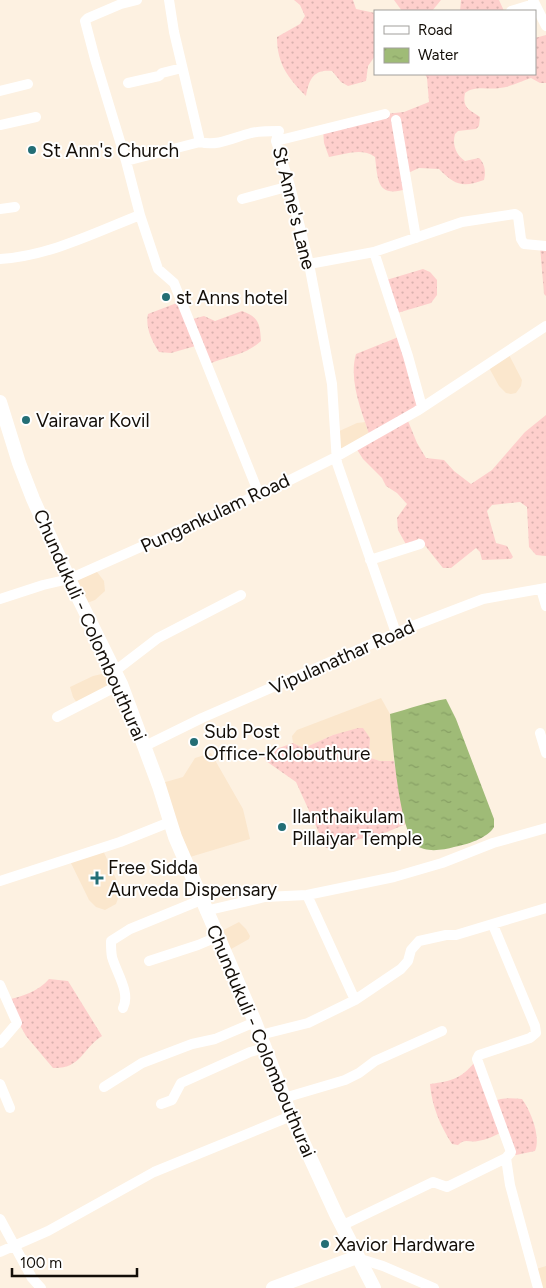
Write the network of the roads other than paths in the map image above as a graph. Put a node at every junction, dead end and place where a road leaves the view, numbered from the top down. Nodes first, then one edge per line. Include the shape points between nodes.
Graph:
1 (137, 0) edge
2 (169, 0) edge
3 (534, 2) edge
4 (514, 10) edge
5 (546, 26) edge
6 (182, 68) junction
7 (128, 83) dead end
8 (28, 84) dead end
9 (0, 91) edge
10 (385, 114) dead end
11 (36, 117) dead end
12 (396, 120) dead end
13 (0, 125) edge
14 (276, 140) junction
15 (200, 142) junction
16 (126, 161) junction
17 (290, 186) junction
18 (242, 199) dead end
19 (15, 207) dead end
20 (0, 209) edge
21 (140, 215) junction
22 (416, 238) junction
23 (546, 246) edge
24 (374, 252) junction
25 (0, 259) edge
26 (309, 264) junction
27 (546, 326) edge
28 (0, 402) edge
29 (422, 408) junction
30 (336, 457) junction
31 (259, 494) junction
32 (420, 544) dead end
33 (370, 560) junction
34 (69, 579) junction
35 (544, 588) edge
36 (241, 595) dead end
37 (0, 599) edge
38 (546, 606) edge
39 (396, 633) junction
40 (115, 671) junction
41 (121, 684) junction
42 (57, 717) dead end
43 (540, 733) dead end
44 (145, 746) junction
45 (546, 753) edge
46 (170, 822) junction
47 (546, 828) edge
48 (0, 881) edge
49 (307, 895) junction
50 (203, 905) junction
51 (546, 908) edge
52 (493, 925) junction
53 (217, 937) junction
54 (149, 961) dead end
55 (0, 985) edge
56 (355, 1000) junction
57 (123, 1008) dead end
58 (442, 1031) dead end
59 (260, 1035) junction
60 (0, 1043) edge
61 (0, 1084) edge
62 (104, 1086) dead end
63 (284, 1098) junction
64 (160, 1104) dead end
65 (10, 1108) dead end
66 (291, 1116) junction
67 (506, 1158) junction
68 (0, 1219) edge
69 (341, 1226) junction
70 (15, 1246) junction
71 (0, 1252) edge
72 (357, 1258) junction
73 (41, 1288) edge
74 (273, 1288) edge
75 (374, 1288) edge
76 (434, 1288) edge
77 (538, 1288) edge

1 - 16 street via 85,21
2 - 6 street
3 - 4 street
3 - 5 street
6 - 7 street
6 - 15 street
8 - 9 street
10 - 14 street
11 - 13 street
12 - 22 street
14 - 15 street, St Anne's Lane via 279,130 206,144
14 - 17 street, St Anne's Lane
15 - 16 street, St Anne's Lane
16 - 21 street
17 - 18 street
17 - 26 street, St Anne's Lane
19 - 20 street
21 - 25 street via 49,251
21 - 31 street via 158,269 174,283
22 - 23 street via 462,222 515,214 524,244
22 - 24 street
24 - 26 street
24 - 29 street
26 - 30 street, St Anne's Lane via 332,384
27 - 29 street, Pungankulam Road
28 - 34 main road, Chundukuli - Colombouthurai via 19,463
29 - 30 street, Pungankulam Road
30 - 31 street, Pungankulam Road
30 - 33 street, St Anne's Lane
31 - 34 street, Pungankulam Road
32 - 33 street
33 - 39 street, St Anne's Lane
34 - 37 street, Pungankulam Road
34 - 40 main road, Chundukuli - Colombouthurai
35 - 38 street
35 - 39 street, Vipulanathar Road via 483,599
36 - 40 street via 158,638
39 - 44 street, Vipulanathar Road
40 - 41 main road, Chundukuli - Colombouthurai
41 - 42 street
41 - 44 main road, Chundukuli - Colombouthurai
43 - 45 street
44 - 46 main road, Chundukuli - Colombouthurai
46 - 48 street via 120,842
46 - 50 main road, Chundukuli - Colombouthurai
47 - 49 street via 394,877
49 - 50 street
49 - 56 street
50 - 53 main road, Chundukuli - Colombouthurai
50 - 57 street via 130,929 111,941 112,957 120,973 126,1002
51 - 52 street
52 - 56 street via 419,941 401,969
52 - 67 street via 536,1033 477,1058 511,1152
53 - 54 street
53 - 59 main road, Chundukuli - Colombouthurai
55 - 60 street via 17,1023
56 - 59 street via 308,1023
58 - 63 street via 375,1062 345,1080
59 - 62 street via 192,1044 142,1064
59 - 63 main road, Chundukuli - Colombouthurai
59 - 64 street via 250,1052 181,1083 172,1100
61 - 65 street
63 - 66 main road, Chundukuli - Colombouthurai
66 - 69 main road, Chundukuli - Colombouthurai
66 - 70 street via 154,1172
67 - 69 street via 447,1187 433,1182
67 - 77 street via 510,1185
68 - 70 street
69 - 72 main road, Chundukuli - Colombouthurai
70 - 71 street
70 - 73 street
72 - 74 main road
72 - 75 main road, Chundukuli - Colombouthurai
72 - 76 street

